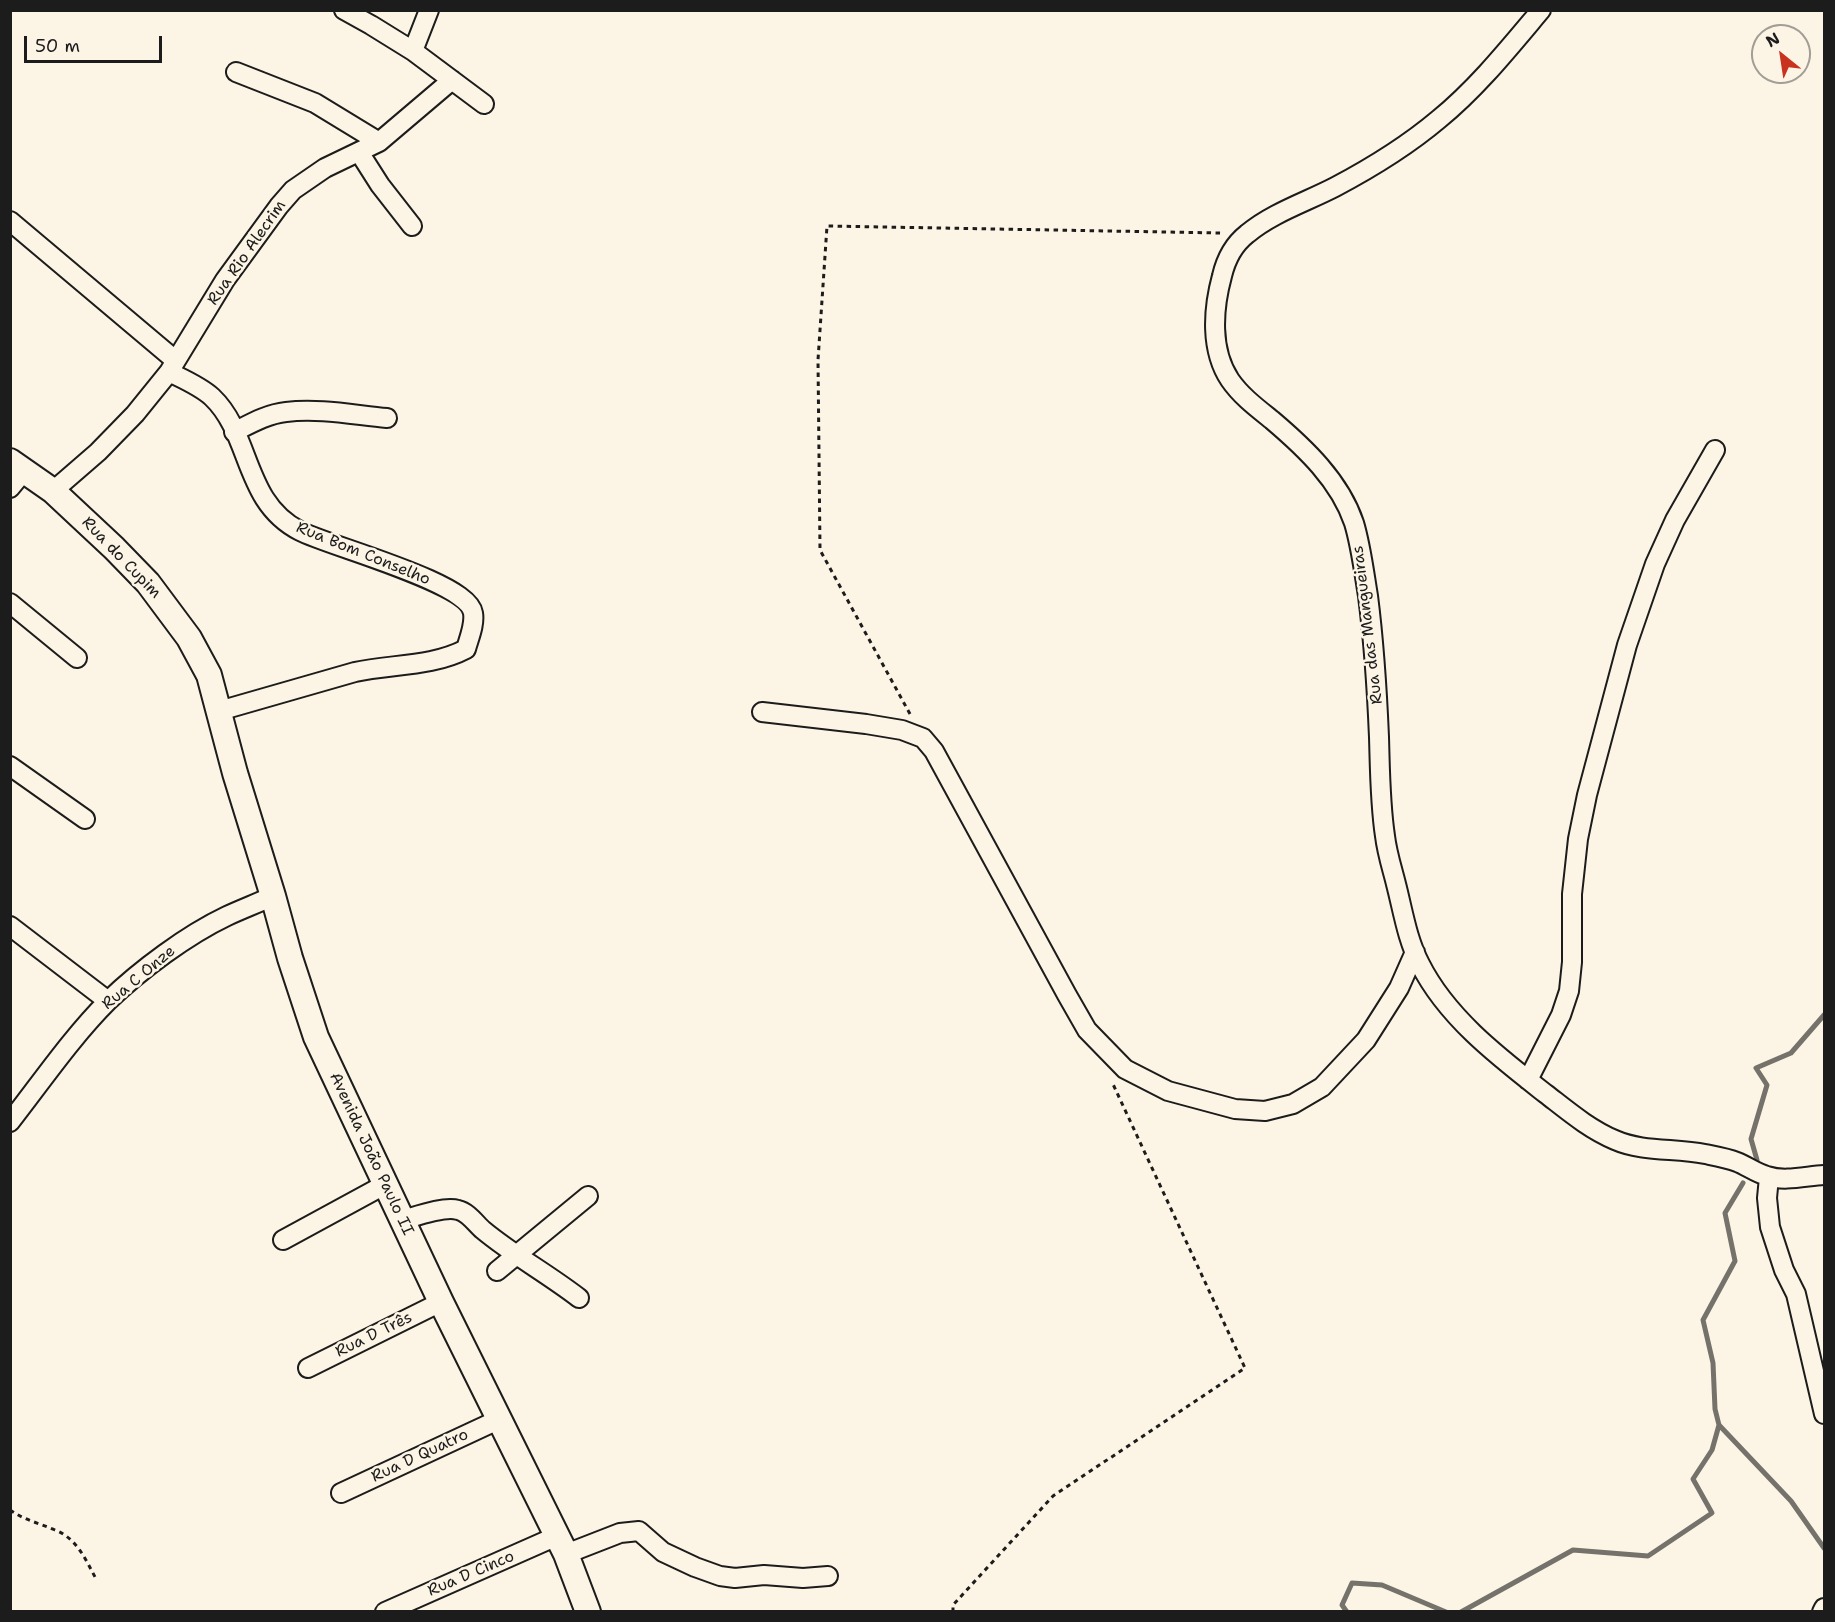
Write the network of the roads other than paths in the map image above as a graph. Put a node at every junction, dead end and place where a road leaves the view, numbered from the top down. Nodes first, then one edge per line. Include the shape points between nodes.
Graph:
1 (344, 10) edge
2 (429, 10) edge
3 (1541, 10) edge
4 (413, 51) junction
5 (236, 72) dead end
6 (452, 80) junction
7 (484, 104) dead end
8 (379, 142) junction
9 (359, 152) junction
10 (10, 221) edge
11 (412, 226) dead end
12 (172, 366) junction
13 (387, 418) dead end
14 (234, 432) junction
15 (1715, 450) dead end
16 (15, 473) edge
17 (53, 490) junction
18 (10, 603) edge
19 (77, 658) dead end
20 (209, 675) joint
21 (219, 711) junction
22 (762, 712) dead end
23 (10, 766) edge
24 (84, 819) dead end
25 (273, 896) junction
26 (10, 926) edge
27 (1415, 952) junction
28 (108, 1001) junction
29 (1528, 1080) junction
30 (10, 1122) edge
31 (1824, 1175) edge
32 (1769, 1177) junction
33 (386, 1184) junction
34 (588, 1196) dead end
35 (403, 1220) junction
36 (283, 1240) dead end
37 (517, 1254) junction
38 (497, 1271) dead end
39 (579, 1298) dead end
40 (441, 1302) junction
41 (1817, 1347) edge
42 (308, 1368) dead end
43 (1824, 1414) edge
44 (500, 1419) junction
45 (341, 1493) dead end
46 (561, 1545) junction
47 (828, 1576) dead end
48 (385, 1611) edge
49 (588, 1611) edge

1 - 4 street
2 - 4 street
3 - 27 street, Rua das Mangueiras via 1479,81 1431,126 1373,166 1247,233 1232,250 1216,303 1219,357 1230,379 1320,465 1353,519 1370,614 1384,830
4 - 6 street
5 - 8 street via 315,103
6 - 7 street
6 - 8 street, Rua Rio Alecrim
8 - 9 street, Rua Rio Alecrim
9 - 11 street
9 - 12 street, Rua Rio Alecrim via 325,168 293,190 279,206 225,280
10 - 12 street
12 - 14 street, Rua Bom Conselho via 212,398
12 - 17 street, Rua Rio Alecrim via 99,452
13 - 14 street via 285,412
14 - 21 street, Rua Bom Conselho via 262,495 285,522 300,532 446,588 466,600 473,612 466,649 452,656 355,672
15 - 29 street via 1655,564 1627,645 1578,839 1569,991
16 - 17 main road, Rua do Cupim
17 - 20 main road, Rua do Cupim via 148,583 189,638
18 - 19 street
20 - 21 main road, Avenida João Paulo II
21 - 25 main road, Avenida João Paulo II
22 - 27 street via 866,724 923,738 934,751 1087,1030 1125,1069 1168,1091 1235,1109 1265,1112 1293,1104 1322,1087 1366,1040 1399,988
23 - 24 street
25 - 28 street, Rua C Onze via 186,940
25 - 33 main road, Avenida João Paulo II via 316,1036
26 - 28 street
27 - 29 street, Rua das Mangueiras via 1457,1016
28 - 30 street, Rua C Onze
29 - 32 street, Rua das Mangueiras via 1617,1142 1736,1161
31 - 32 street, Rua das Mangueiras
32 - 41 street via 1770,1227
33 - 35 main road, Avenida João Paulo II
33 - 36 street
34 - 37 street
35 - 37 street via 458,1210
35 - 40 main road, Avenida João Paulo II
37 - 38 street
37 - 39 street
40 - 42 street, Rua D Três
40 - 44 main road, Avenida João Paulo II
41 - 43 street
44 - 45 street, Rua D Quatro
44 - 46 main road, Avenida João Paulo II
46 - 47 street, Rua D Cinco via 639,1531 663,1552 720,1576
46 - 48 street, Rua D Cinco
46 - 49 main road, Avenida João Paulo II

